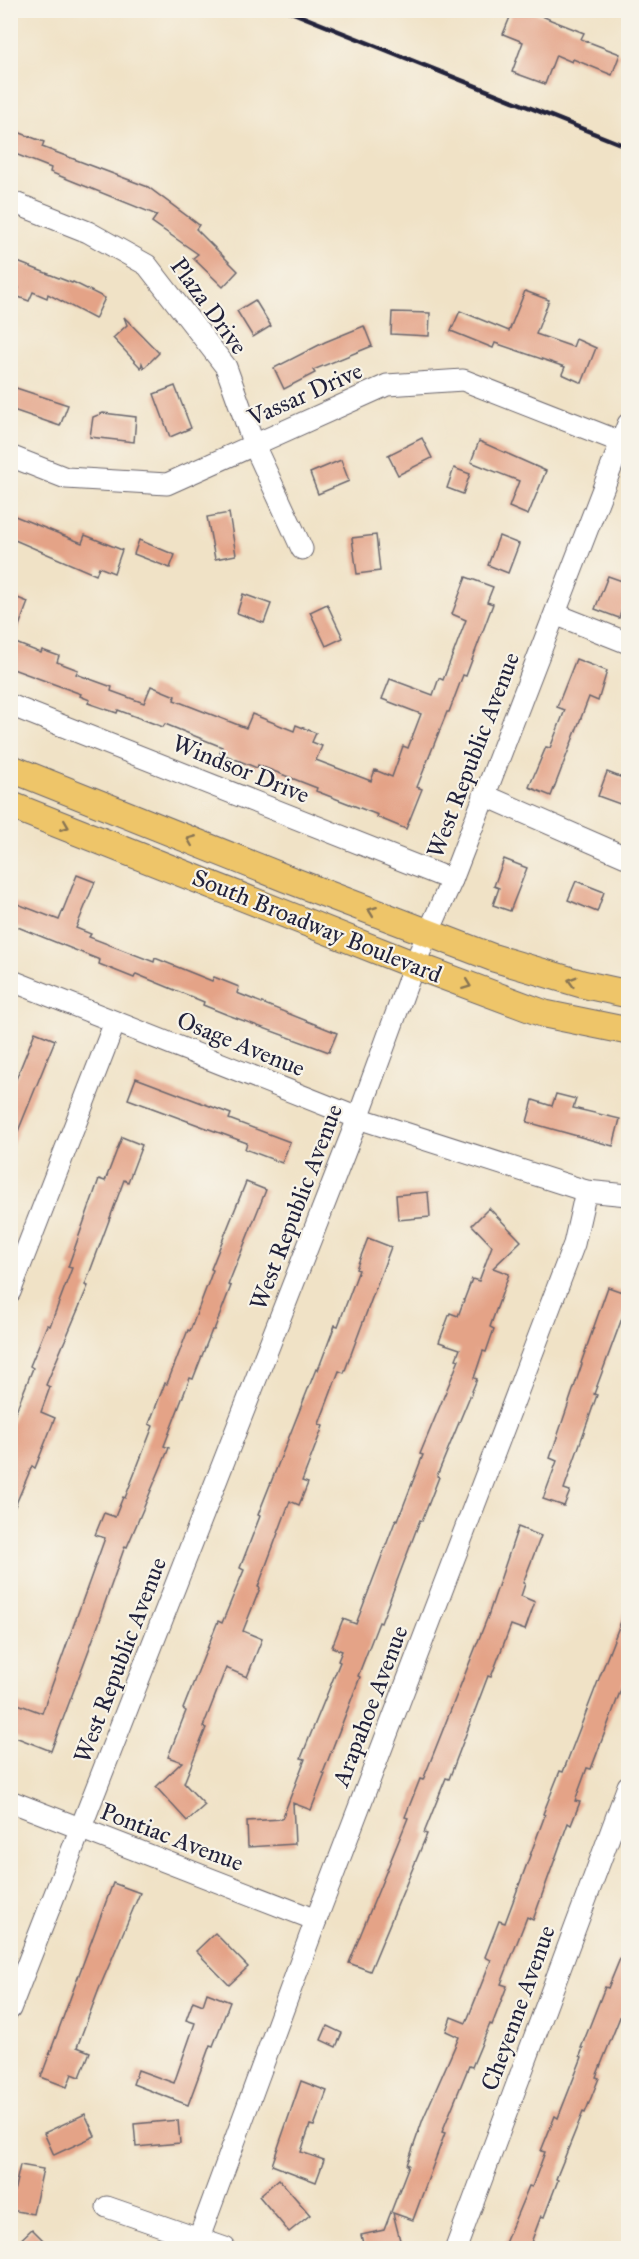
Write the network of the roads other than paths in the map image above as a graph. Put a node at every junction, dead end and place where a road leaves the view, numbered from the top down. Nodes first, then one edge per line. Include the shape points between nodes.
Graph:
1 (10, 201) edge
2 (625, 433) edge
3 (254, 445) junction
4 (10, 456) edge
5 (302, 549) dead end
6 (555, 614) junction
7 (628, 643) edge
8 (10, 705) edge
9 (10, 768) edge
10 (484, 795) junction
11 (10, 805) edge
12 (628, 858) edge
13 (452, 880) junction
14 (427, 932) junction
15 (414, 964) junction
16 (10, 980) edge
17 (628, 994) edge
18 (115, 1022) junction
19 (628, 1031) edge
20 (358, 1118) junction
21 (586, 1191) junction
22 (628, 1196) edge
23 (18, 1248) edge
24 (10, 1292) edge
25 (628, 1786) edge
26 (10, 1801) edge
27 (82, 1829) junction
28 (316, 1920) junction
29 (10, 2009) edge
30 (107, 2206) dead end
31 (199, 2238) junction
32 (225, 2248) edge
33 (456, 2248) edge

1 - 3 street, Plaza Drive via 88,232 147,265 225,368
2 - 3 street, Vassar Drive via 463,380 387,385
2 - 6 street, West Republic Avenue
3 - 4 street, Vassar Drive via 167,484 66,478
3 - 5 street, Plaza Drive
6 - 7 street
6 - 10 street, West Republic Avenue
8 - 13 street, Windsor Drive
14 -> 9 main road, South Broadway Boulevard
10 - 12 street
10 - 13 street, West Republic Avenue
11 -> 15 main road, South Broadway Boulevard
13 - 14 street, West Republic Avenue
14 - 15 street, West Republic Avenue
17 -> 14 main road, South Broadway Boulevard via 494,958
15 -> 19 main road, South Broadway Boulevard via 545,1014
15 - 20 street, West Republic Avenue
16 - 18 street, Osage Avenue
18 - 20 street, Osage Avenue
18 - 23 street
20 - 21 street, Osage Avenue
20 - 27 street, West Republic Avenue
21 - 22 street, Osage Avenue
21 - 28 street, Arapahoe Avenue via 574,1244
23 - 24 street
25 - 33 street, Cheyenne Avenue
26 - 27 street, Pontiac Avenue
27 - 28 street, Pontiac Avenue
27 - 29 street, West Republic Avenue
28 - 31 street, Arapahoe Avenue
30 - 31 street
31 - 32 street

